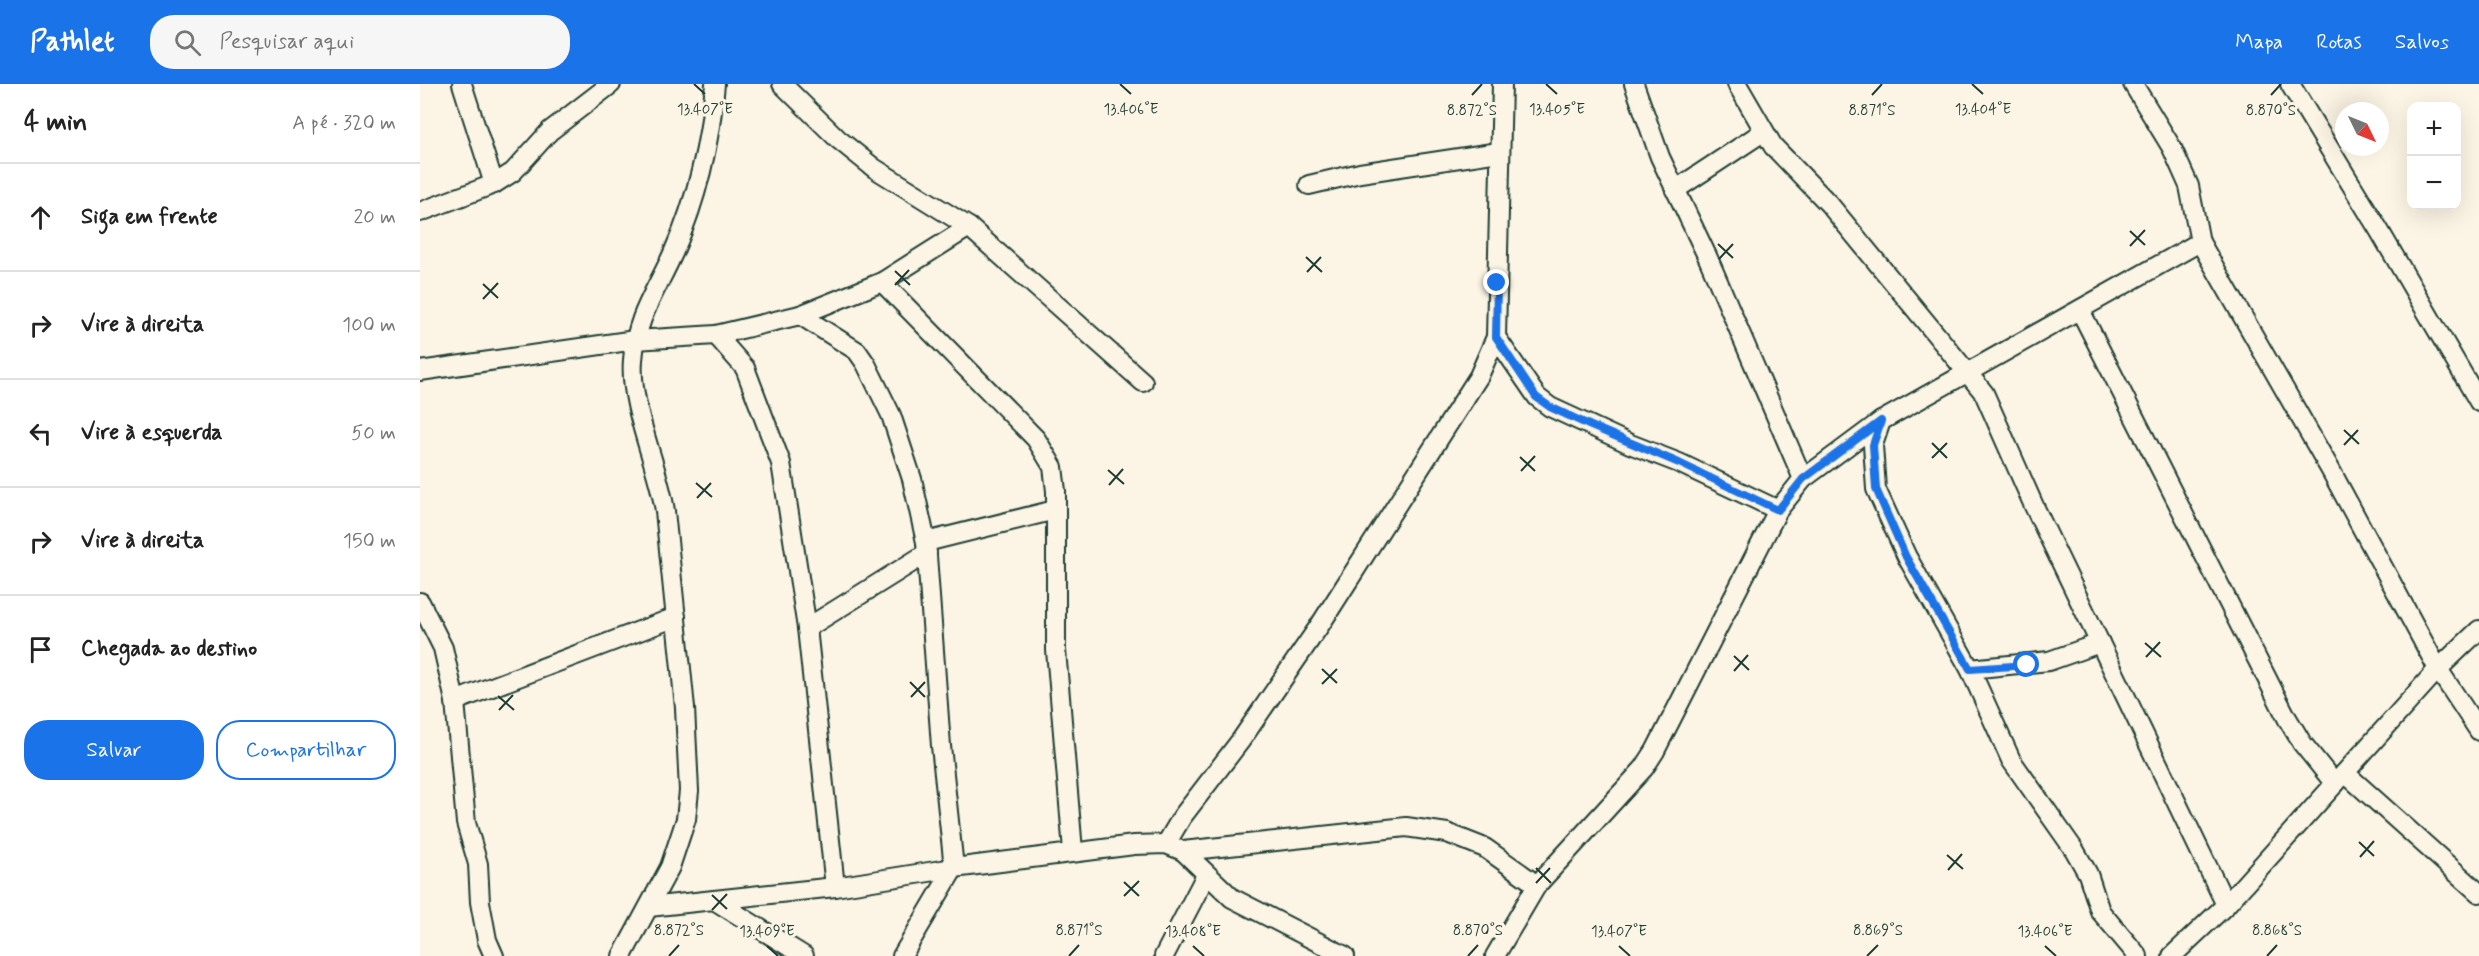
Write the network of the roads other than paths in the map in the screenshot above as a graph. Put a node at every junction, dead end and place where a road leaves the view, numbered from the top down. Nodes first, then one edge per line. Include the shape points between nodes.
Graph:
1 (462, 84) edge
2 (611, 84) edge
3 (715, 84) edge
4 (782, 84) edge
5 (1502, 84) edge
6 (1634, 84) edge
7 (1737, 84) edge
8 (2290, 84) edge
9 (2140, 87) edge
10 (1763, 132) junction
11 (1499, 152) junction
12 (494, 184) junction
13 (1309, 185) dead end
14 (1675, 190) junction
15 (420, 212) edge
16 (969, 227) junction
17 (2200, 242) junction
18 (882, 282) junction
19 (2080, 310) junction
20 (800, 315) junction
21 (716, 335) junction
22 (1496, 337) junction
23 (635, 340) junction
24 (420, 371) edge
25 (1967, 372) junction
26 (1143, 382) dead end
27 (2479, 402) edge
28 (1881, 421) junction
29 (1803, 479) junction
30 (1055, 510) junction
31 (1778, 510) junction
32 (927, 548) junction
33 (420, 602) edge
34 (676, 617) junction
35 (807, 628) junction
36 (2479, 630) edge
37 (2100, 643) junction
38 (1970, 669) junction
39 (2438, 669) junction
40 (455, 701) junction
41 (2479, 731) edge
42 (2340, 778) junction
43 (1174, 847) junction
44 (1073, 851) junction
45 (954, 868) junction
46 (1206, 875) junction
47 (1537, 885) junction
48 (835, 887) junction
49 (2479, 893) edge
50 (714, 900) junction
51 (2226, 904) junction
52 (648, 907) junction
53 (495, 956) edge
54 (622, 956) edge
55 (804, 956) edge
56 (902, 956) edge
57 (1164, 956) edge
58 (1345, 956) edge
59 (1496, 956) edge
60 (2138, 956) edge
61 (2172, 956) edge

1 - 12 street
2 - 12 street via 550,131 513,172
3 - 23 street via 698,194 674,253 647,302
4 - 16 street via 874,168
5 - 11 street
6 - 14 street
7 - 10 street
8 - 27 street
9 - 17 street via 2189,186
10 - 14 street
10 - 25 street via 1829,204
11 - 13 street via 1360,173
11 - 22 street
12 - 15 street
14 - 29 street
16 - 18 street
16 - 26 street
17 - 19 street
17 - 39 street via 2330,469
18 - 20 street
18 - 30 street via 1036,439 1053,467
19 - 25 street
19 - 42 street via 2287,717 2302,743
20 - 21 street
20 - 32 street via 857,351 866,364 891,415 909,469
21 - 23 street
21 - 35 street via 745,368 781,463
22 - 31 street via 1536,397 1550,407
22 - 43 street via 1479,376 1320,625 1182,817
23 - 24 street
23 - 34 street via 633,382 661,485
25 - 28 street
25 - 37 street via 1993,408 2034,506
28 - 29 street
28 - 38 street via 1873,445 1876,489 1906,557
29 - 31 street
30 - 32 street
30 - 44 street via 1056,650
31 - 47 street via 1655,752
32 - 35 street
32 - 45 street
33 - 40 street via 442,648
34 - 40 street
34 - 52 street via 689,791 679,845
35 - 48 street
36 - 39 street
37 - 38 street via 2049,661
37 - 51 street
38 - 60 street via 2011,760 2075,851 2088,874 2100,911
39 - 41 street
39 - 42 street
40 - 53 street via 466,823 478,864 487,940
42 - 49 street
42 - 51 street
43 - 44 street
43 - 46 street
43 - 47 street via 1406,827 1447,833 1485,848
44 - 45 street
45 - 48 street
45 - 56 street
46 - 57 street
46 - 58 street via 1253,911
47 - 59 street
48 - 50 street
50 - 52 street
50 - 55 street
51 - 61 street
52 - 54 street

